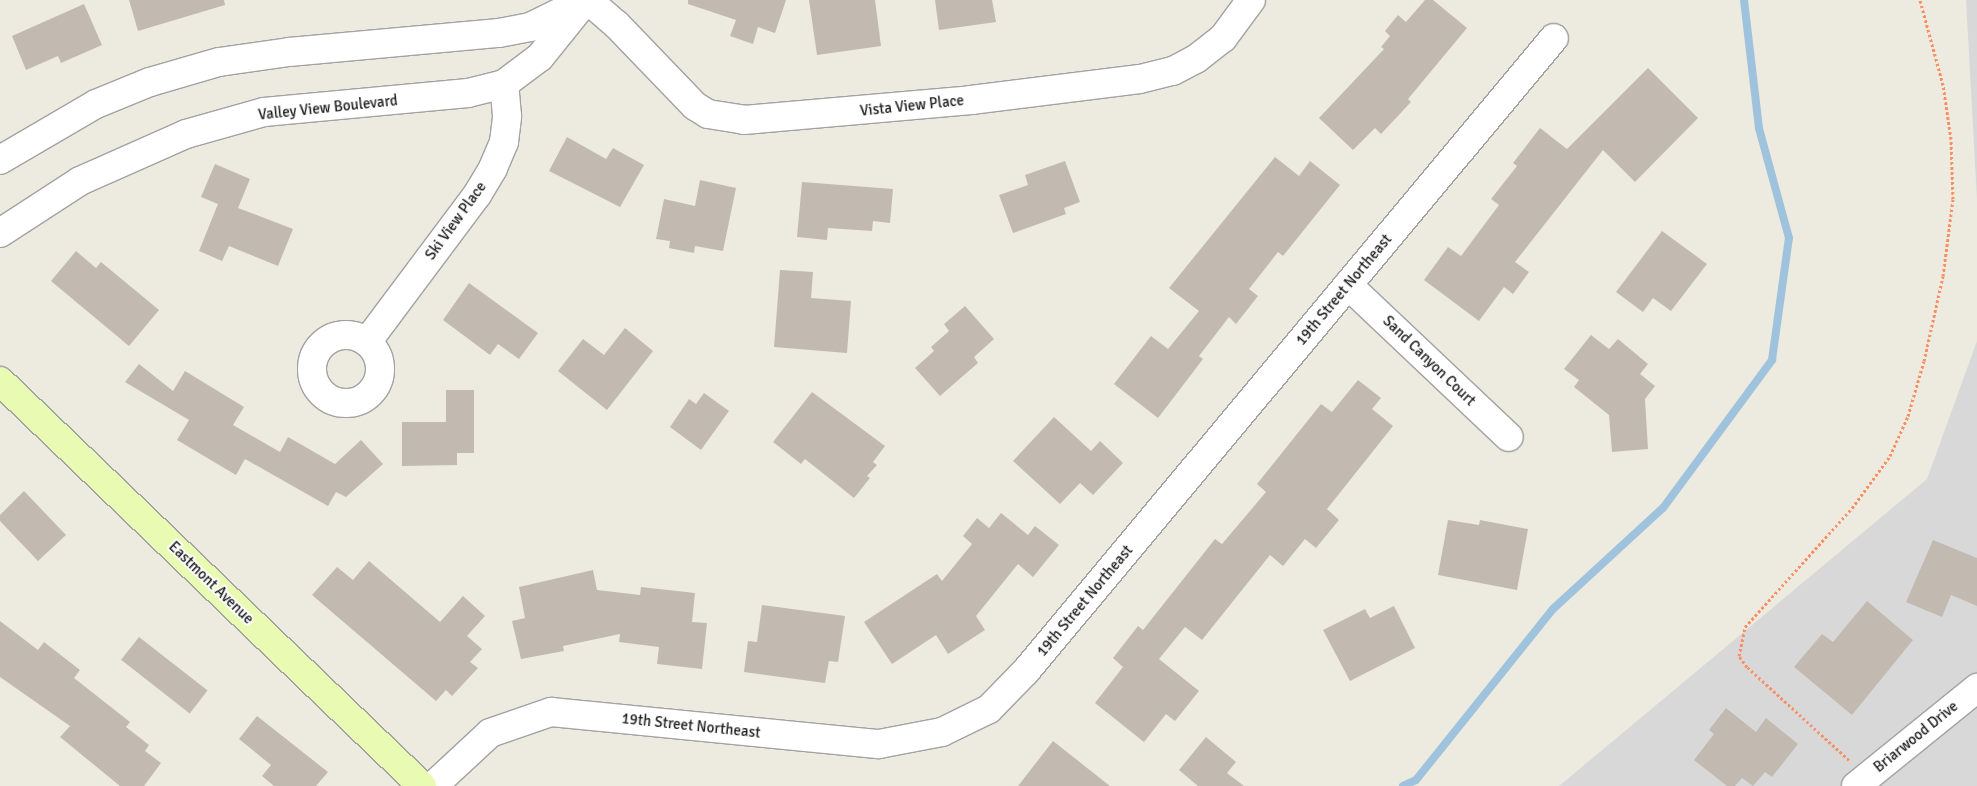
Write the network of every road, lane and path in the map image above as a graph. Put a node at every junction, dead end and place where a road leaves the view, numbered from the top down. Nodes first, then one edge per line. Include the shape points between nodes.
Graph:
1 (586, 0) edge
2 (1251, 0) edge
3 (1920, 0) edge
4 (1554, 38) dead end
5 (504, 84) junction
6 (0, 160) edge
7 (0, 233) edge
8 (1348, 285) junction
9 (367, 342) dead end
10 (0, 381) edge
11 (1508, 437) dead end
12 (1977, 688) edge
13 (1862, 781) edge
14 (422, 786) edge
15 (433, 786) edge

1 - 2 street, Vista View Place via 616,24 695,106 708,114 744,120 971,100 1140,79 1173,71 1196,59 1223,38
1 - 5 street, Valley View Boulevard via 540,57
1 - 6 street via 551,18 499,33 298,51 219,62 150,82 96,104
3 - 13 path via 1943,85 1951,139 1954,199 1943,276 1924,361 1908,416 1890,456 1852,508 1745,627 1739,656
4 - 8 street, 19th Street Northeast
5 - 7 street, Valley View Boulevard via 468,93 264,112 186,134 80,181
5 - 9 street, Ski View Place via 507,116 504,142 493,168 477,195
8 - 11 street, Sand Canyon Court
8 - 15 street, 19th Street Northeast via 1026,671 989,709 942,732 879,744 550,712 490,733
10 - 14 main road, Eastmont Avenue
12 - 13 street, Briarwood Drive

